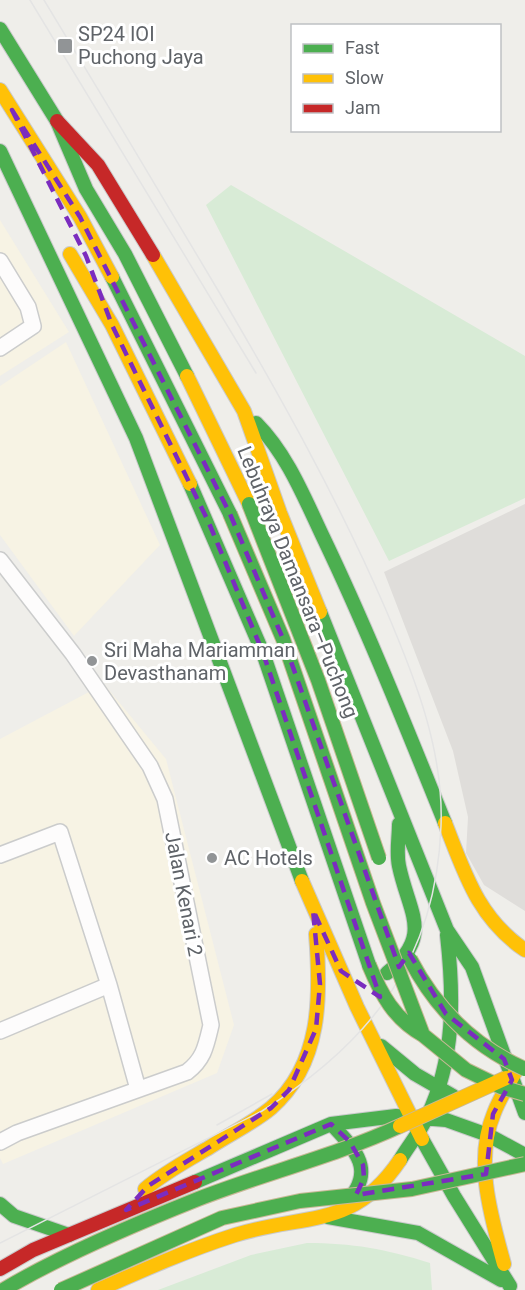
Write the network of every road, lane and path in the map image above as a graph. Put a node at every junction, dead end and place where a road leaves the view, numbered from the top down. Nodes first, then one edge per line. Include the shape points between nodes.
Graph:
1 (0, 29) edge
2 (0, 90) edge
3 (12, 110) junction
4 (57, 121) junction
5 (0, 151) edge
6 (44, 207) dead end
7 (65, 246) dead end
8 (0, 261) edge
9 (112, 325) junction
10 (0, 348) edge
11 (244, 411) junction
12 (0, 560) edge
13 (400, 810) junction
14 (0, 855) edge
15 (382, 870) dead end
16 (313, 910) junction
17 (400, 926) dead end
18 (447, 930) junction
19 (525, 950) edge
20 (340, 971) junction
21 (109, 985) junction
22 (0, 1031) edge
23 (423, 1035) junction
24 (373, 1038) junction
25 (525, 1058) edge
26 (525, 1069) edge
27 (512, 1080) junction
28 (138, 1089) junction
29 (438, 1090) junction
30 (525, 1094) edge
31 (412, 1116) junction
32 (428, 1118) junction
33 (512, 1118) edge
34 (331, 1124) junction
35 (419, 1131) junction
36 (488, 1135) junction
37 (0, 1142) edge
38 (525, 1155) edge
39 (525, 1164) edge
40 (0, 1204) edge
41 (126, 1210) junction
42 (328, 1217) junction
43 (69, 1235) junction
44 (0, 1269) edge
45 (510, 1286) junction
46 (3, 1290) edge
47 (61, 1290) edge
48 (98, 1290) edge

1 - 4 main road, Lebuhraya Damansara–Puchong
2 - 3 main road, Lebuhraya Damansara–Puchong
3 - 9 main road via 102,290
3 - 23 main road, Lebuhraya Damansara–Puchong, bridge via 80,217 173,393 230,514 283,639 373,903
4 - 11 main road via 98,165
4 - 15 main road, Lebuhraya Damansara–Puchong, bridge via 86,189 152,306 249,504 347,757
5 - 6 main road
5 - 16 main road via 136,438
7 - 9 main road
8 - 10 street via 28,306 33,326
9 - 23 main road, bridge via 214,534 263,652 329,842 348,910 377,984 395,1015
11 - 13 main road via 280,513
11 - 19 main road via 272,439 366,626 472,893 503,935
12 - 28 street, Jalan Kenari 2 via 73,654 150,766 165,799 211,1026 199,1063 187,1072
13 - 18 main road
13 - 20 main road via 398,864 417,936 396,967 370,981
14 - 21 street via 60,832
16 - 20 main road
16 - 41 main road via 320,984 316,1029 302,1069 289,1090 271,1108 148,1186
17 - 26 main road, bridge via 420,979 446,1014 490,1051
18 - 27 main road via 472,967
18 - 29 main road via 451,1036
20 - 24 main road
21 - 22 street
21 - 28 street
23 - 30 main road, bridge via 466,1070
24 - 29 main road via 398,1062
24 - 31 main road
25 - 27 main road
26 - 46 main road, bridge via 369,1140 198,1199 33,1272
27 - 33 main road
27 - 33 main road
28 - 37 street, Jalan Kenari 2
29 - 32 main road
29 - 33 main road
31 - 32 main road
31 - 34 main road
31 - 35 main road
32 - 35 main road
32 - 36 main road
33 - 36 main road
34 - 41 main road
34 - 42 main road via 350,1142 363,1165 364,1178 356,1195
35 - 42 main road via 388,1178 371,1195
35 - 45 main road via 475,1235
36 - 38 main road
36 - 45 main road via 489,1211
39 - 47 main road, bridge via 412,1189 300,1201 222,1218
40 - 43 main road via 14,1216
41 - 43 main road
42 - 45 main road via 418,1233
42 - 48 main road via 256,1228
43 - 44 main road

